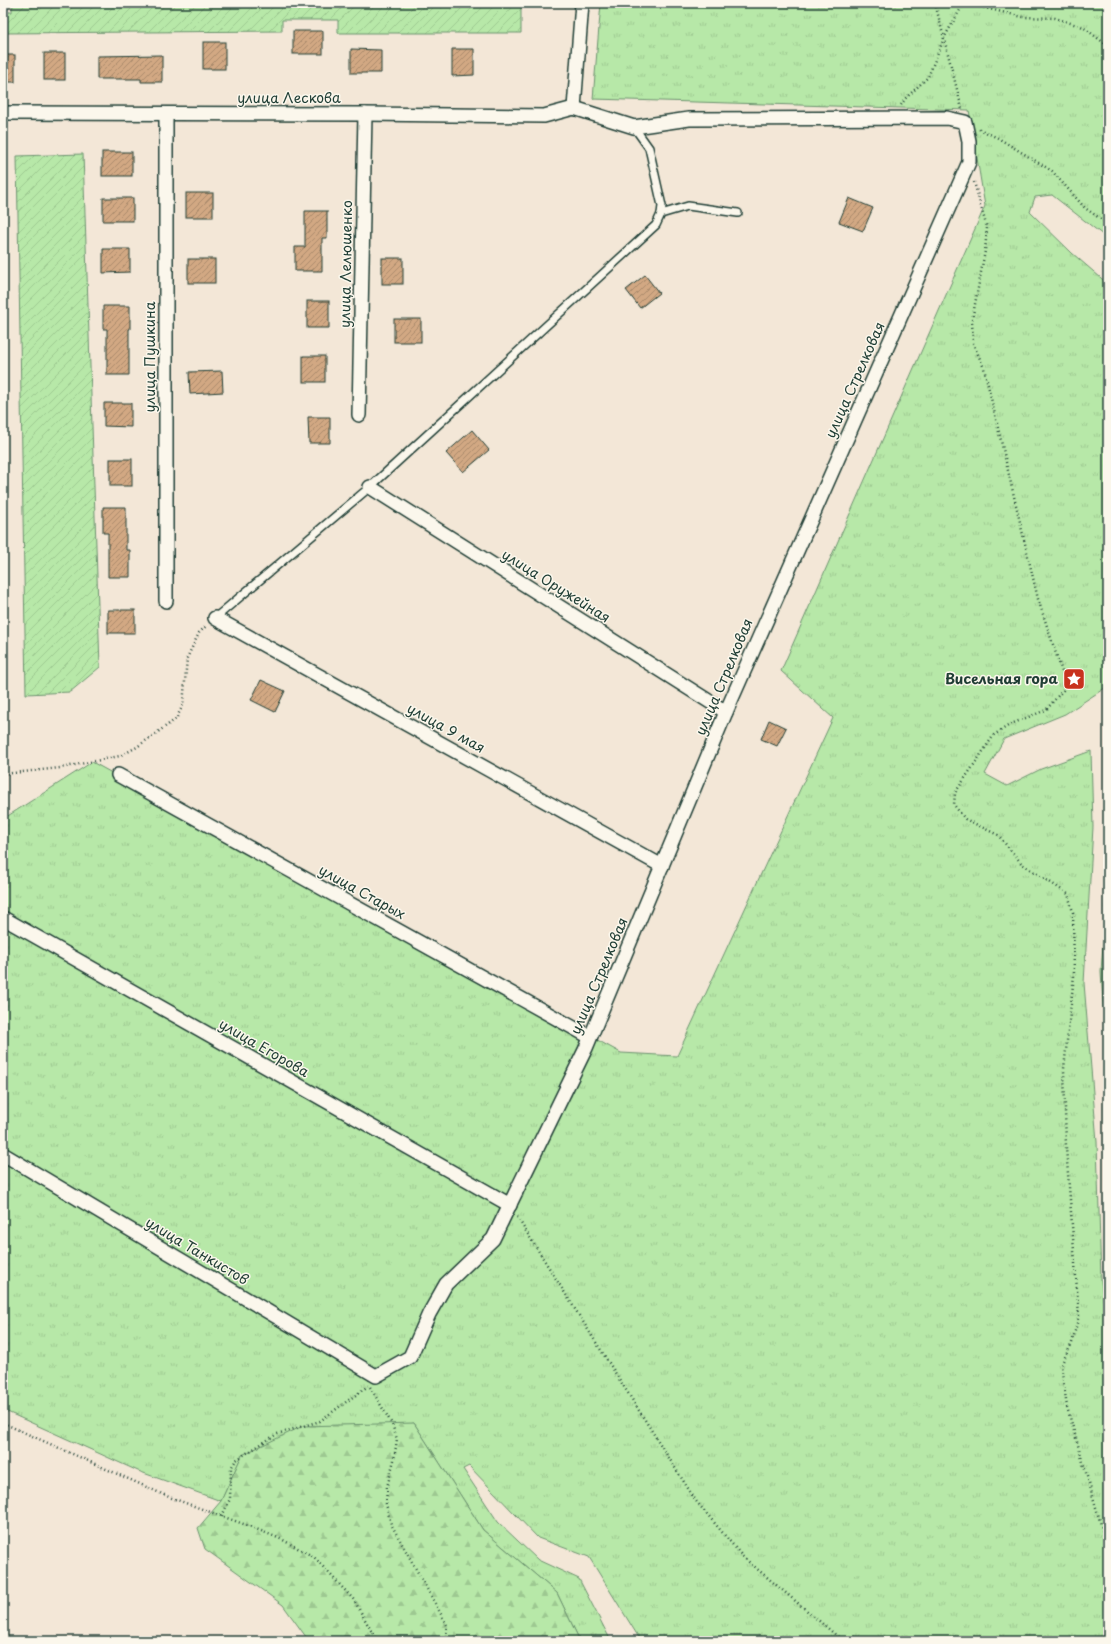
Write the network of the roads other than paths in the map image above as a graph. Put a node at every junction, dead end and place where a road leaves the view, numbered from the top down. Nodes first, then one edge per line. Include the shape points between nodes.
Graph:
1 (582, 3) edge
2 (574, 108) junction
3 (3, 113) edge
4 (166, 114) junction
5 (365, 114) junction
6 (634, 127) junction
7 (738, 213) dead end
8 (662, 214) junction
9 (359, 415) dead end
10 (370, 487) junction
11 (166, 601) dead end
12 (215, 618) joint
13 (726, 712) junction
14 (118, 775) dead end
15 (662, 866) junction
16 (3, 918) edge
17 (590, 1037) junction
18 (3, 1154) edge
19 (510, 1205) junction
20 (372, 1380) joint

1 - 2 street
2 - 5 street, улица Лескова via 544,116
2 - 6 street
3 - 4 street, улица Лескова
4 - 5 street, улица Лескова
4 - 11 street, улица Пушкина
5 - 9 street, улица Лелюшенко
6 - 8 lane via 649,148
6 - 13 street, улица Стрелковая via 690,119 947,118 965,122 969,142 969,162
7 - 8 lane via 688,206
8 - 10 lane via 656,225
10 - 12 lane
10 - 13 street, улица Оружейная
12 - 15 street, улица 9 мая
13 - 15 street, улица Стрелковая
14 - 17 street, улица Старых
15 - 17 street, улица Стрелковая
16 - 19 street, улица Егорова
17 - 19 street, улица Стрелковая
18 - 20 street, улица Танкистов
19 - 20 street, улица Стрелковая via 493,1239 446,1284 410,1357

